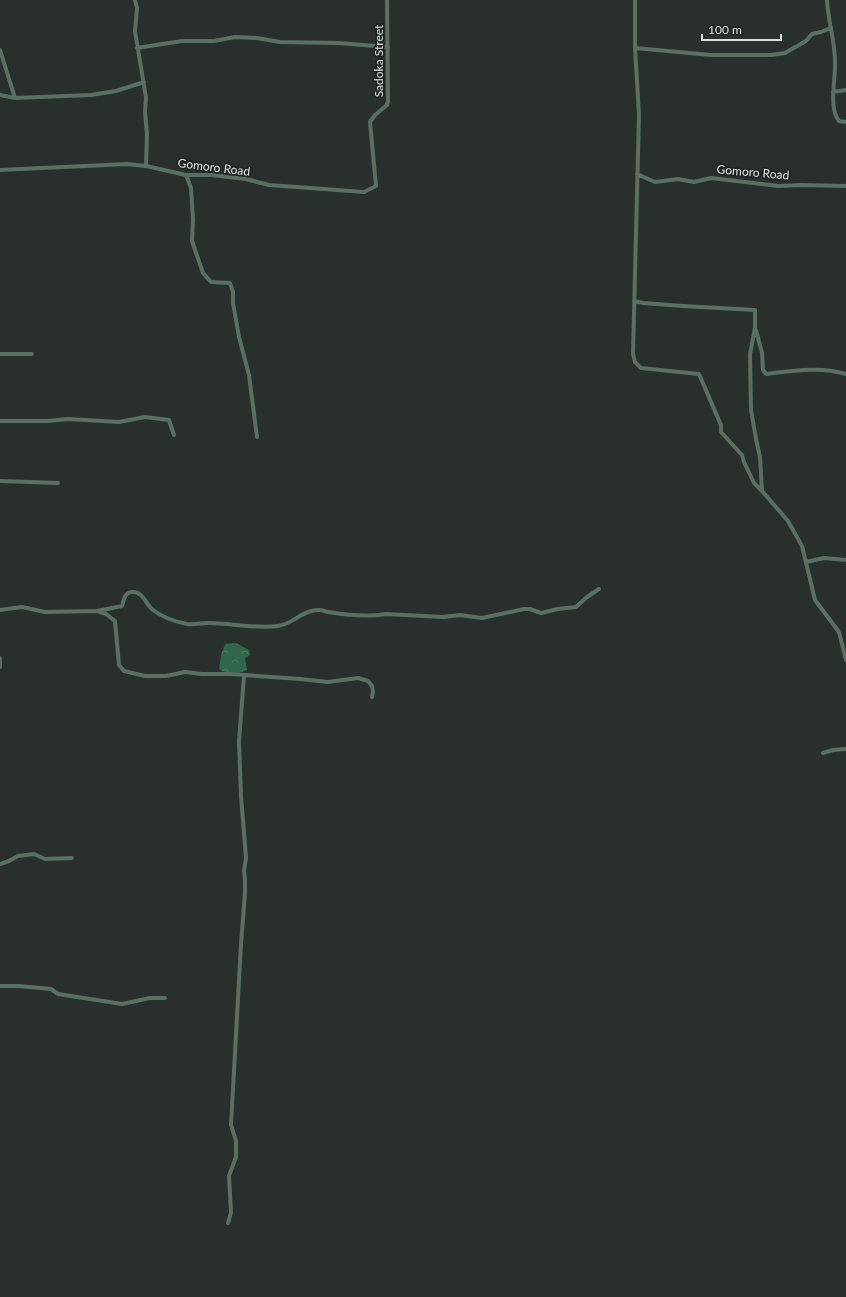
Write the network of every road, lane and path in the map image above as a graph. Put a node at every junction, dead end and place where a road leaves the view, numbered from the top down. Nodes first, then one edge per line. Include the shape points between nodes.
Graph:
1 (135, 0) edge
2 (387, 0) edge
3 (635, 0) edge
4 (827, 0) edge
5 (831, 28) junction
6 (388, 47) junction
7 (137, 48) junction
8 (635, 48) junction
9 (0, 50) edge
10 (144, 82) junction
11 (846, 90) edge
12 (833, 92) junction
13 (0, 95) edge
14 (15, 98) junction
15 (846, 122) edge
16 (146, 166) junction
17 (0, 170) edge
18 (637, 174) junction
19 (186, 175) junction
20 (376, 186) joint
21 (846, 186) edge
22 (634, 301) junction
23 (755, 328) junction
24 (0, 354) edge
25 (32, 354) dead end
26 (846, 374) edge
27 (0, 421) edge
28 (174, 435) dead end
29 (257, 436) dead end
30 (0, 482) edge
31 (58, 483) dead end
32 (762, 491) junction
33 (846, 560) edge
34 (806, 562) junction
35 (599, 590) dead end
36 (0, 610) edge
37 (97, 611) junction
38 (0, 658) edge
39 (846, 660) edge
40 (0, 667) edge
41 (244, 676) junction
42 (372, 697) dead end
43 (846, 748) edge
44 (823, 753) dead end
45 (72, 858) dead end
46 (0, 864) edge
47 (0, 986) edge
48 (165, 998) dead end
49 (228, 1223) dead end

1 - 7 street
2 - 6 street, Sadoka Street
3 - 8 street
4 - 5 street
5 - 8 street via 812,34 806,41 785,53 771,55 711,55
5 - 12 street via 835,62
6 - 7 street via 280,42 235,37
6 - 20 street, Sadoka Street via 388,102 370,122
7 - 10 street
8 - 18 street via 639,115
9 - 14 street
10 - 14 street via 116,91 91,95
10 - 16 street
11 - 12 street
12 - 15 street via 835,116 839,121
13 - 14 street
16 - 17 street, Gomoro Road via 127,164
16 - 19 street, Gomoro Road
18 - 21 street, Gomoro Road via 655,182 694,182 711,178 778,186
18 - 22 street
19 - 20 street, Gomoro Road via 246,179 269,186 364,192
19 - 29 street via 191,188 192,241 203,273 211,282 230,283 233,292 239,337 249,375
22 - 23 street via 755,310
22 - 32 street via 635,362 642,368 699,374 721,425 721,432 742,455 754,483
23 - 26 street via 766,374 822,370
23 - 32 street via 750,354 751,410 760,457
24 - 25 street
27 - 28 street via 68,419 119,422 145,417 169,420
30 - 31 street
32 - 34 street via 788,520 802,546
33 - 34 street via 824,558
34 - 39 street via 815,600 839,632
35 - 37 street via 576,608 558,609 547,613 524,609 482,618 460,615 376,616 320,610 307,611 302,616 279,626 188,624 152,610 137,592 126,595 122,606
36 - 37 street via 22,607 45,612
37 - 41 street via 116,621 118,665 124,671 145,676 166,676 185,672
38 - 40 street
41 - 42 street via 328,682 358,678 368,680 372,686
41 - 49 street via 239,741 246,858 245,901 231,1125 236,1142 236,1157 229,1176 231,1214
43 - 44 street
45 - 46 street via 45,860 34,854 18,856
47 - 48 street via 51,989 58,994 122,1004 150,998

